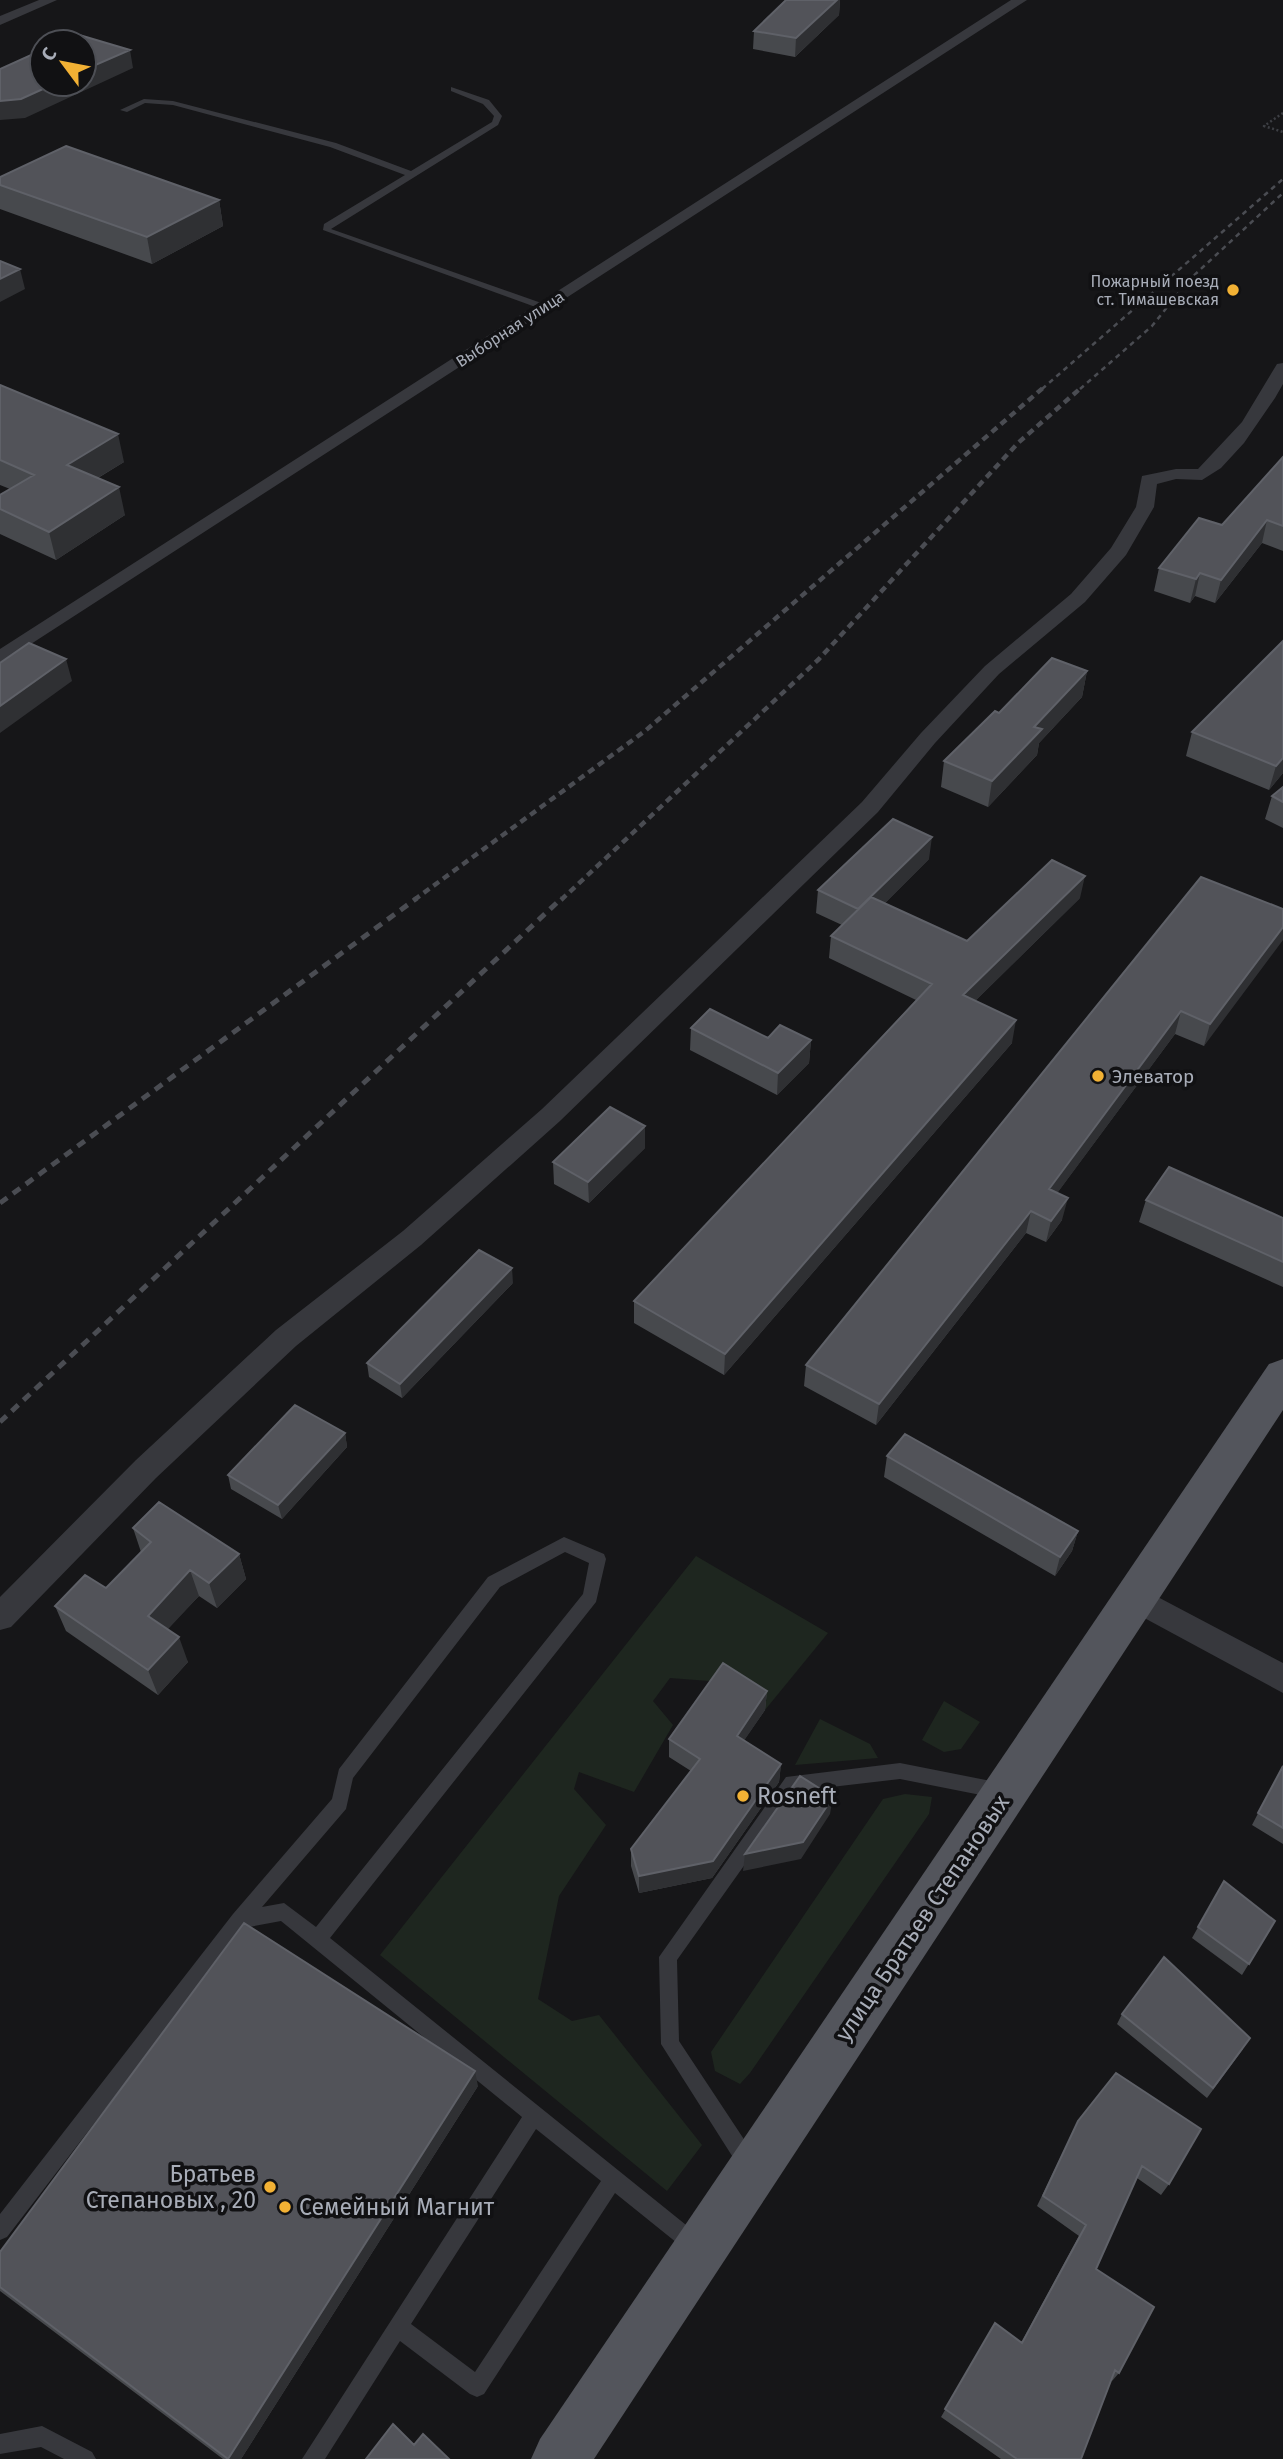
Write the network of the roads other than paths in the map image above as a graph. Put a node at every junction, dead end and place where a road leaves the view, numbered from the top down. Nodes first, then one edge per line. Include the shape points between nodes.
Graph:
1 (50, 0) edge
2 (1020, 0) edge
3 (0, 21) edge
4 (454, 89) dead end
5 (124, 110) dead end
6 (414, 174) junction
7 (544, 307) junction
8 (1283, 368) edge
9 (0, 658) edge
10 (1283, 1376) edge
11 (1135, 1598) junction
12 (0, 1617) edge
13 (1283, 1679) edge
14 (1006, 1792) junction
15 (239, 1920) junction
16 (317, 1940) junction
17 (534, 2115) junction
18 (753, 2171) junction
19 (613, 2179) junction
20 (0, 2230) edge
21 (701, 2250) junction
22 (398, 2327) junction
23 (588, 2436) edge
24 (0, 2444) edge
25 (85, 2459) edge
26 (313, 2459) edge
27 (560, 2459) edge

1 - 3 street
2 - 7 street, Выборная улица
4 - 6 lane via 485,102 496,111 495,122
5 - 6 lane via 144,102 173,103 333,145
6 - 7 lane via 327,230
7 - 9 street, Выборная улица
8 - 12 street via 1222,458 1202,475 1149,480 1145,507 1119,551 1087,588 992,670 860,816 551,1115 412,1238 286,1338 156,1459
10 - 11 main road, улица Братьев Степановых
11 - 13 street
11 - 14 main road, улица Братьев Степановых
14 - 18 main road, улица Братьев Степановых
14 - 18 lane via 900,1770 792,1783 668,1957 670,2044
15 - 16 lane via 284,1912
15 - 16 lane via 340,1803 345,1775 494,1582 564,1545 598,1559 590,1597
15 - 20 lane
16 - 17 lane
17 - 19 lane
17 - 22 lane
18 - 21 main road, улица Братьев Степановых
19 - 21 lane
19 - 22 lane via 477,2387
21 - 23 main road, улица Братьев Степановых
22 - 26 lane
23 - 27 main road, улица Братьев Степановых
24 - 25 lane via 42,2436

